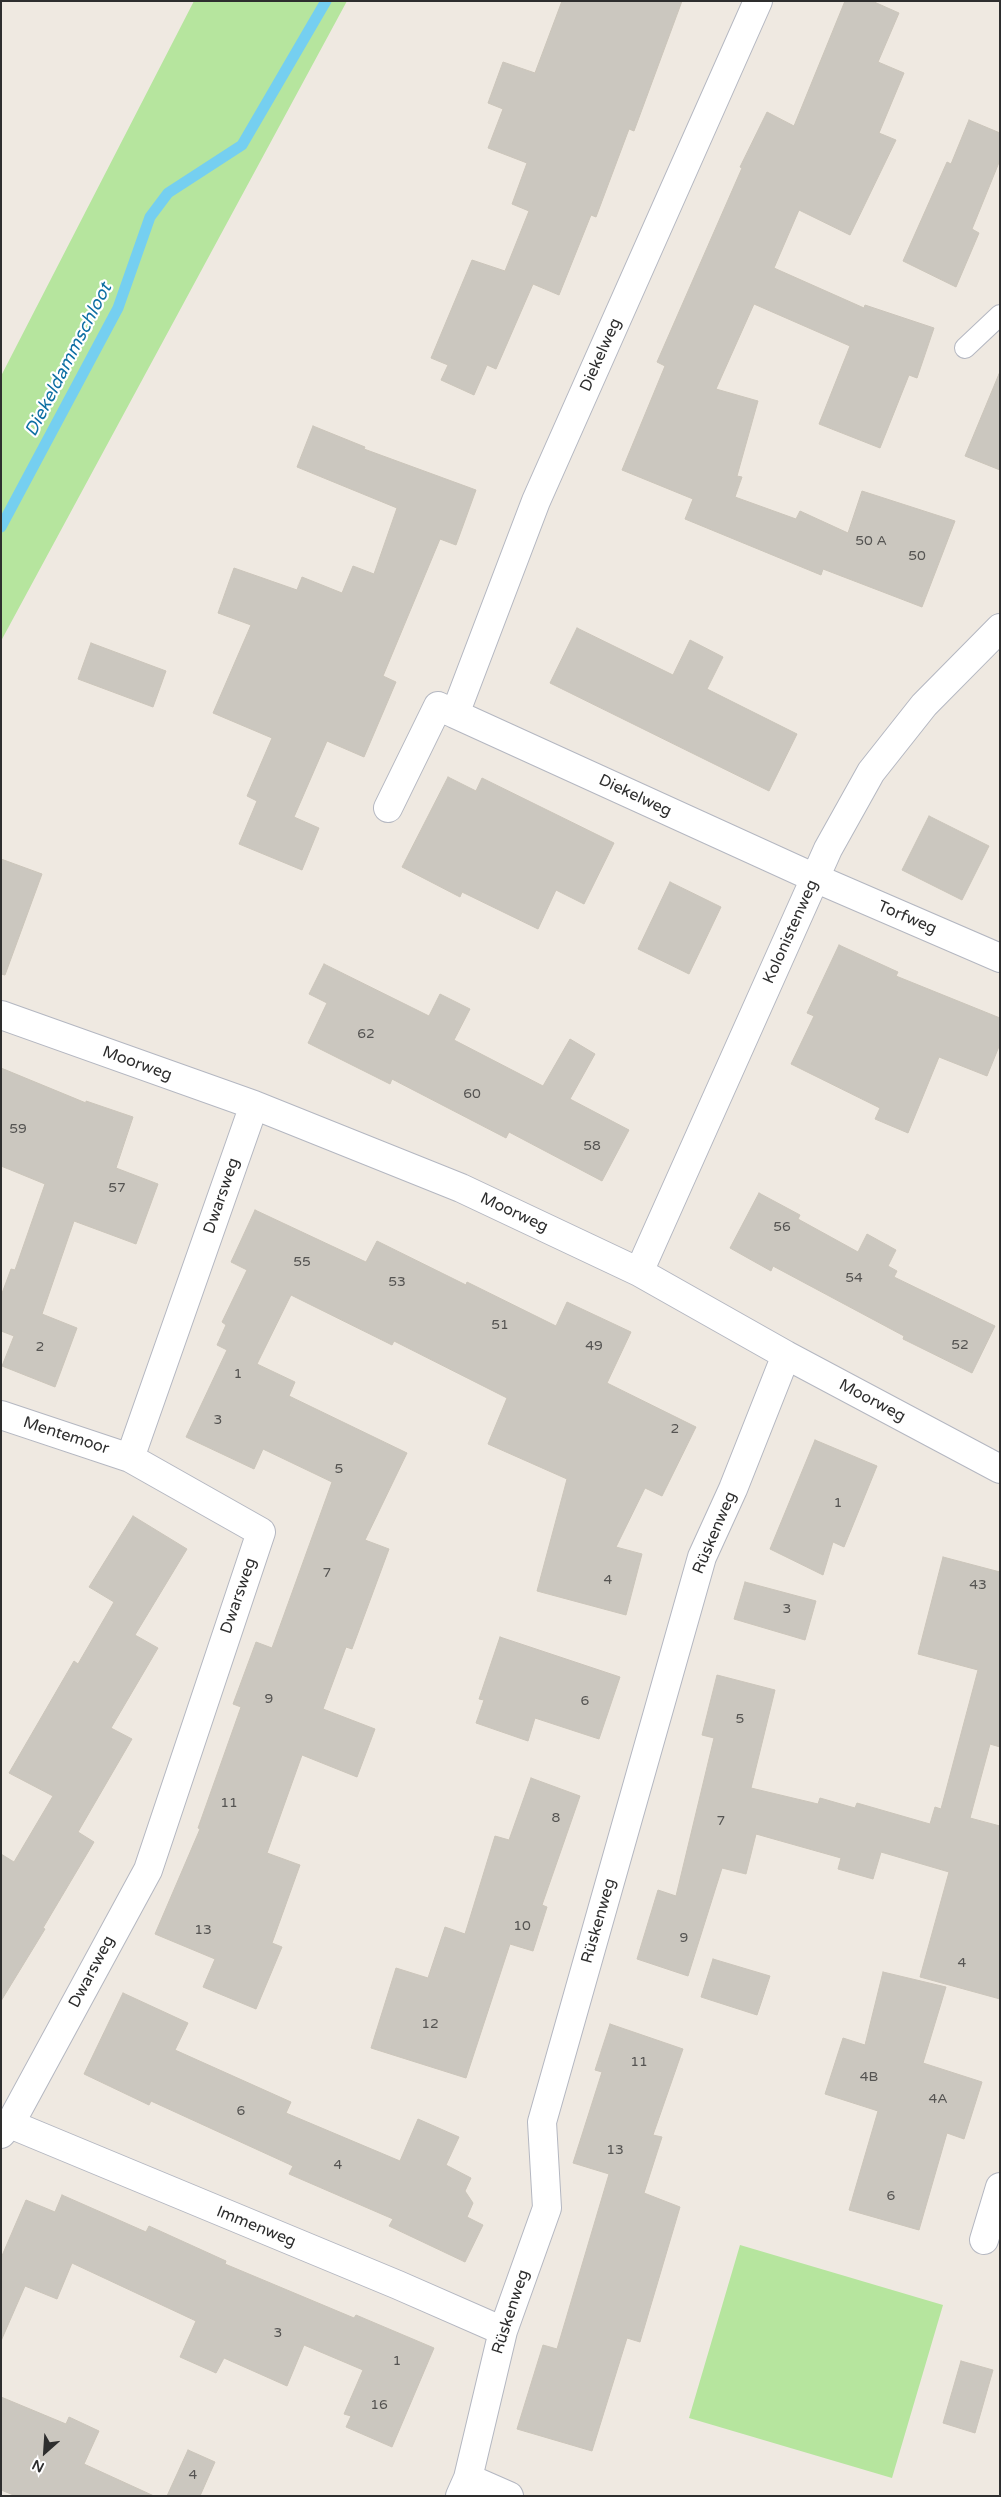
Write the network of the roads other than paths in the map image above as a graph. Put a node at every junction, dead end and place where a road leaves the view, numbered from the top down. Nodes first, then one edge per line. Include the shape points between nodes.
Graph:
1 (758, 1) edge
2 (1000, 315) edge
3 (965, 348) dead end
4 (1000, 628) edge
5 (455, 714) junction
6 (388, 808) dead end
7 (815, 878) junction
8 (1000, 958) edge
9 (1, 1015) edge
10 (254, 1105) junction
11 (639, 1272) junction
12 (786, 1355) junction
13 (1, 1415) edge
14 (130, 1458) junction
15 (1000, 1469) edge
16 (6, 2129) edge
17 (1000, 2187) edge
18 (984, 2240) dead end
19 (503, 2331) junction
20 (464, 2487) edge
21 (509, 2496) edge

1 - 5 street, Diekelweg via 536,501
2 - 3 lane
4 - 7 street, Kolonistenweg via 924,704 872,772
5 - 6 street, Diekelweg via 438,706
5 - 7 street, Diekelweg
7 - 8 street, Torfweg
7 - 11 street, Kolonistenweg
9 - 10 street, Moorweg
10 - 11 street, Moorweg via 461,1188
10 - 14 street, Dwarsweg
11 - 12 street, Moorweg
12 - 15 street, Moorweg
12 - 19 street, Rüskenweg via 733,1489 702,1557 542,2122 547,2208
13 - 14 street, Mentemoor
14 - 16 street, Dwarsweg via 261,1532 148,1870
16 - 19 street, Immenweg via 398,2285
17 - 18 street
19 - 20 street, Rüskenweg
20 - 21 street

